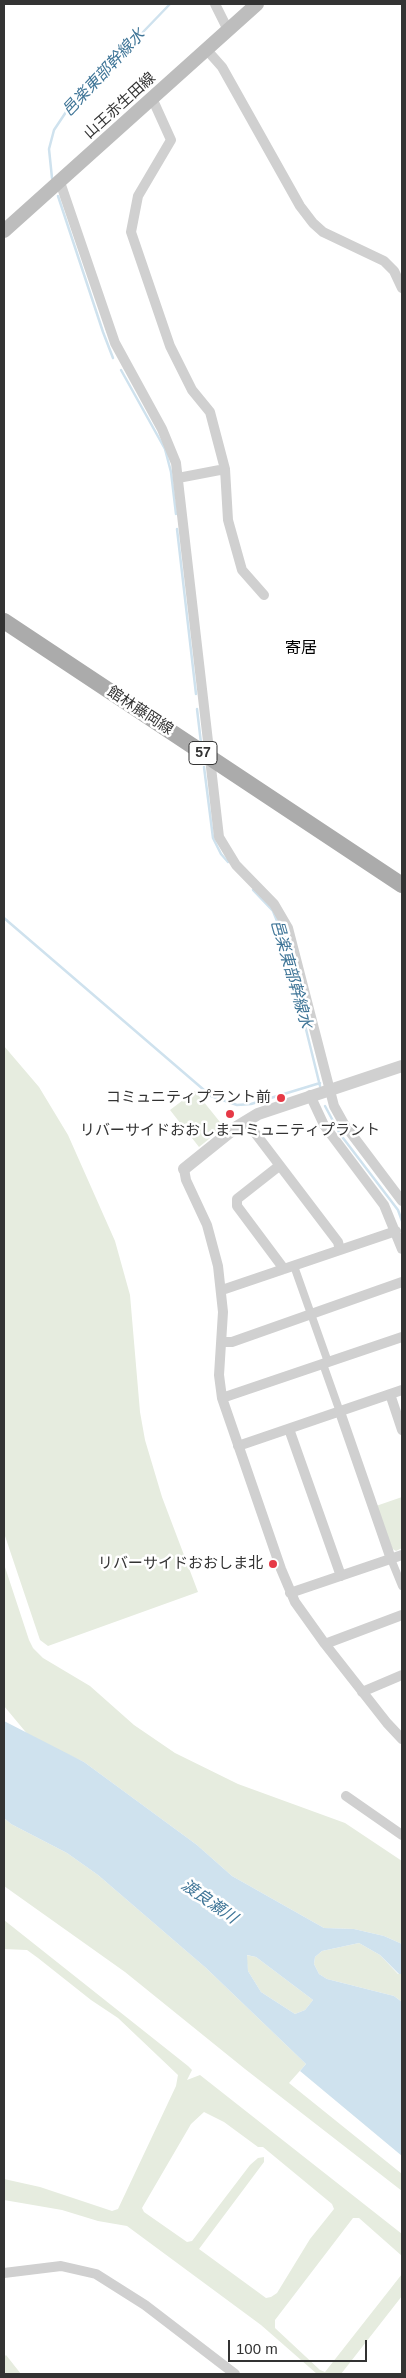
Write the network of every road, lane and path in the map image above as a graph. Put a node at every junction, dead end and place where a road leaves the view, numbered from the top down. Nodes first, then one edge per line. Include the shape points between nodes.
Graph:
1 (216, 4) edge
2 (258, 4) edge
3 (228, 30) junction
4 (206, 49) junction
5 (152, 98) junction
6 (60, 182) junction
7 (4, 231) edge
8 (402, 288) edge
9 (225, 469) junction
10 (178, 478) junction
11 (264, 595) dead end
12 (4, 621) edge
13 (212, 758) junction
14 (402, 885) edge
15 (402, 1066) edge
16 (329, 1090) junction
17 (310, 1096) junction
18 (246, 1121) junction
19 (279, 1166) junction
20 (184, 1169) joint
21 (402, 1201) edge
22 (396, 1231) junction
23 (402, 1249) edge
24 (340, 1250) junction
25 (289, 1268) junction
26 (402, 1282) edge
27 (222, 1290) junction
28 (311, 1314) junction
29 (402, 1337) edge
30 (222, 1342) junction
31 (326, 1363) junction
32 (402, 1390) edge
33 (390, 1394) junction
34 (222, 1398) junction
35 (340, 1412) junction
36 (289, 1429) junction
37 (402, 1430) edge
38 (238, 1446) junction
39 (402, 1555) edge
40 (391, 1559) junction
41 (341, 1576) junction
42 (402, 1586) edge
43 (290, 1593) junction
44 (402, 1615) edge
45 (325, 1644) junction
46 (402, 1675) edge
47 (362, 1692) junction
48 (401, 1737) edge
49 (346, 1796) dead end
50 (402, 1835) edge
51 (4, 2273) edge
52 (235, 2374) edge

1 - 3 street
2 - 3 main road, 山王赤生田線
3 - 4 main road, 山王赤生田線
4 - 5 main road, 山王赤生田線
4 - 8 street via 222,67 313,224 384,261 394,271
5 - 6 main road, 山王赤生田線
5 - 9 street via 171,140 138,196 131,232 170,346 192,390 210,412
6 - 7 main road, 山王赤生田線
6 - 10 street via 115,343 166,436
9 - 10 street
9 - 11 street via 228,520 242,570
10 - 13 street via 202,702
12 - 13 main road, 館林藤岡線 / 57
13 - 14 main road, 館林藤岡線 / 57
13 - 16 street via 220,837 236,865 274,904 288,928
15 - 16 street
16 - 17 street
16 - 21 street via 344,1124
17 - 18 street
17 - 22 street via 324,1125 384,1205
18 - 19 street
18 - 20 street
19 - 24 street via 338,1242
19 - 25 street via 237,1199 237,1206
20 - 27 street via 208,1225
22 - 23 street
22 - 24 street
24 - 25 street
25 - 27 street
25 - 28 street
26 - 28 street
27 - 30 street
28 - 30 street via 232,1342
28 - 31 street
29 - 31 street
30 - 34 street via 219,1375
31 - 34 street
31 - 35 street
32 - 33 street
33 - 35 street
33 - 37 street
34 - 38 street
35 - 36 street
35 - 40 street
36 - 38 street
36 - 41 street
38 - 43 street
39 - 40 street
40 - 41 street
40 - 42 street
41 - 43 street
43 - 45 street
44 - 45 street
45 - 47 street
46 - 47 street
47 - 48 street
49 - 50 street
51 - 52 street via 61,2266 96,2274 145,2305

